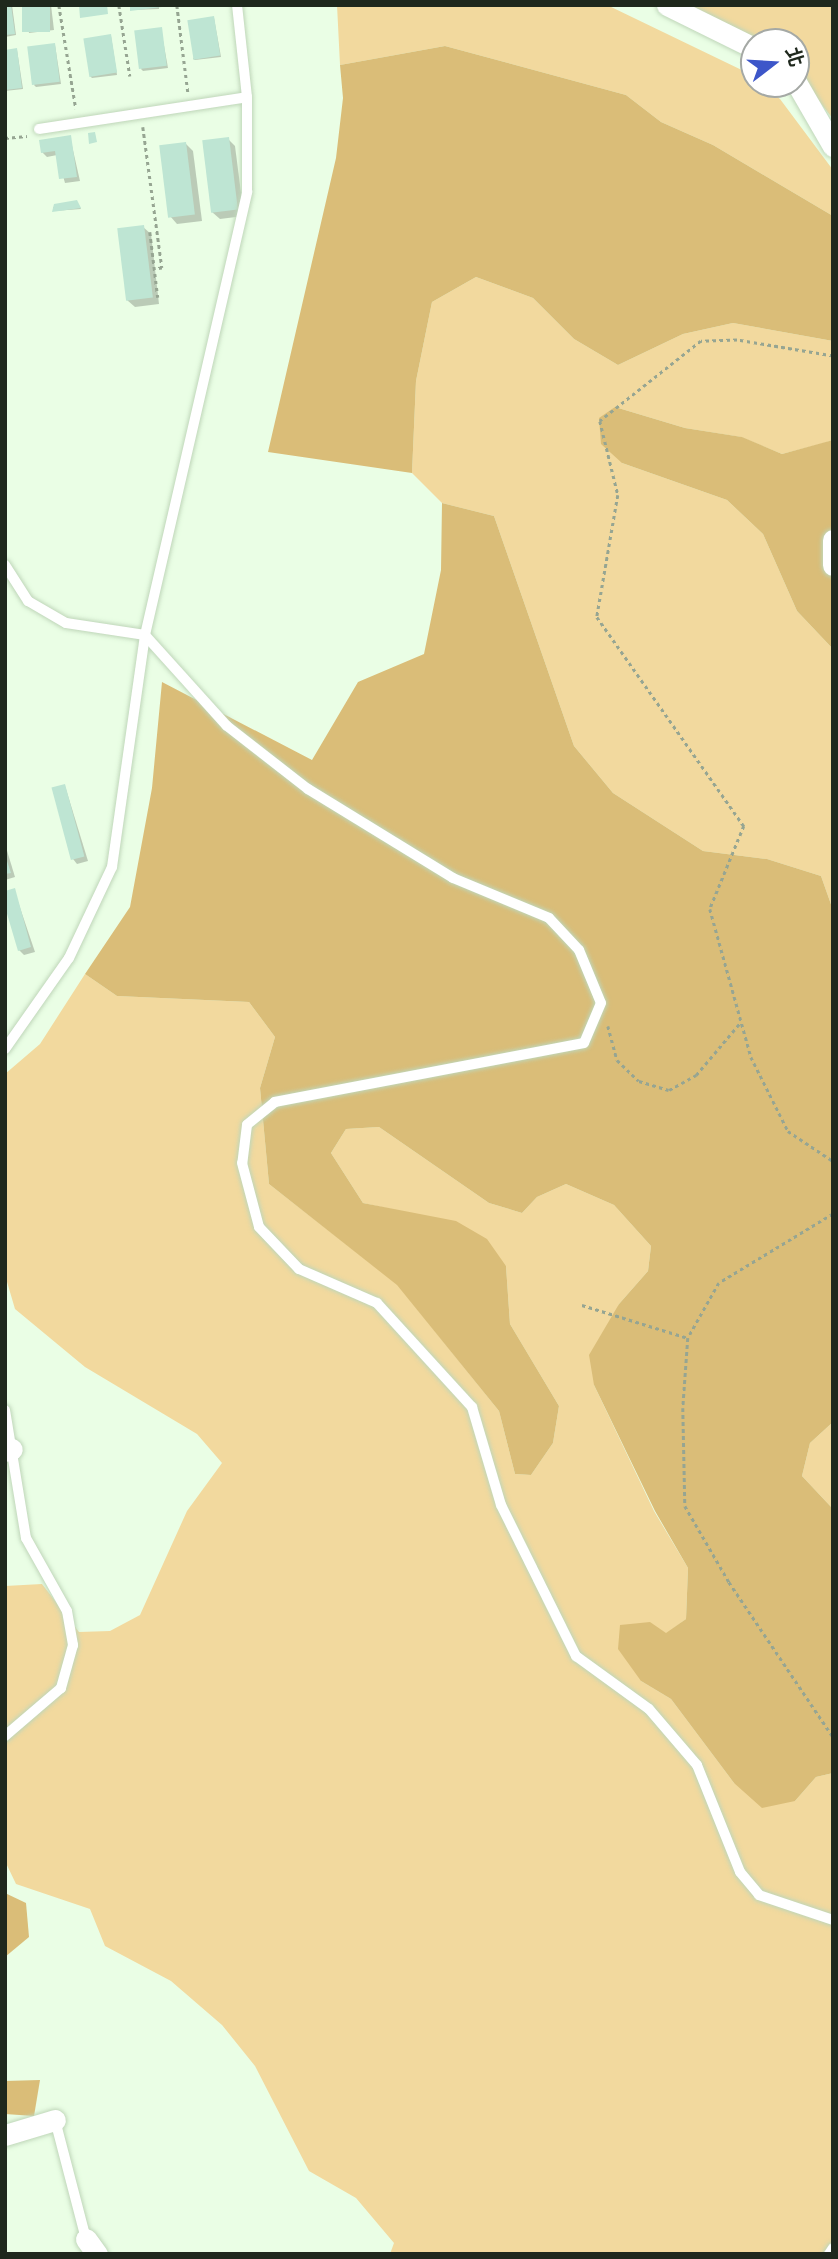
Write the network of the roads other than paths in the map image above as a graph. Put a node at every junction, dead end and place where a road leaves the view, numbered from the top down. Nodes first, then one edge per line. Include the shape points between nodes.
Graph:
1 (237, 5) edge
2 (667, 5) edge
3 (740, 41) edge
4 (247, 97) junction
5 (805, 98) edge
6 (39, 129) road end
7 (833, 146) edge
8 (833, 540) edge
9 (5, 565) edge
10 (833, 565) edge
11 (145, 635) junction
12 (5, 1049) edge
13 (5, 1410) edge
14 (9, 1450) edge
15 (5, 1736) edge
16 (833, 1920) edge
17 (55, 2120) joint
18 (5, 2134) edge
19 (91, 2246) edge
20 (833, 2248) edge
21 (829, 2254) edge

1 - 4 lane
2 - 3 street
4 - 6 lane
4 - 11 lane via 247,192
5 - 7 street
8 - 10 street
9 - 11 lane via 28,601 66,623
11 - 12 lane via 112,867 69,958
11 - 16 lane via 227,726 308,789 453,878 549,918 579,950 601,1003 584,1043 275,1102 247,1125 242,1163 259,1227 275,1244 299,1269 377,1303 472,1407 501,1506 576,1656 649,1709 697,1765 740,1872 759,1895
13 - 14 lane
14 - 15 lane via 26,1538 67,1611 73,1645 61,1688
17 - 18 street
17 - 19 lane
20 - 21 lane

